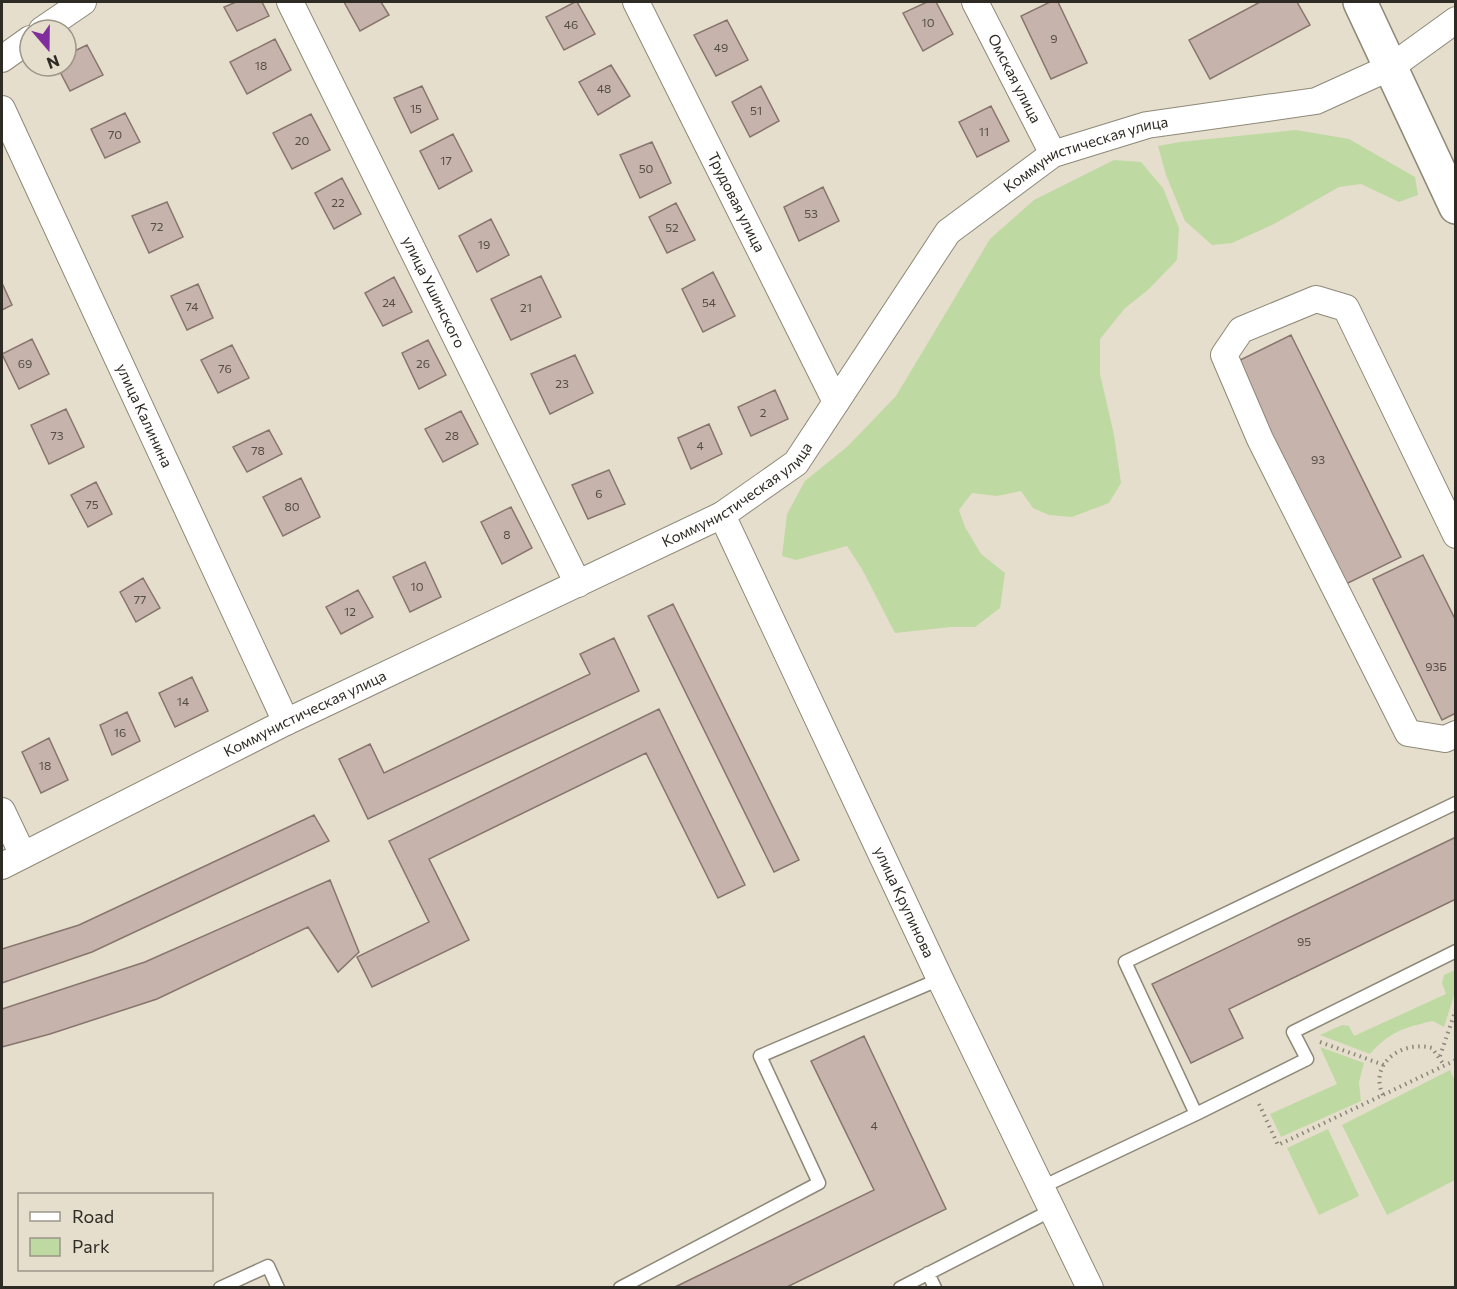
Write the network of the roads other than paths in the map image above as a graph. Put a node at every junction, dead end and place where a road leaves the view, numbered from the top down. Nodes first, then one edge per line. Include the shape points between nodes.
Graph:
1 (83, 2) edge
2 (290, 2) edge
3 (636, 2) edge
4 (975, 2) edge
5 (1360, 2) edge
6 (60, 18) edge
7 (1455, 20) edge
8 (18, 48) edge
9 (2, 59) edge
10 (1391, 68) junction
11 (2, 109) edge
12 (1053, 154) junction
13 (1455, 207) edge
14 (837, 402) junction
15 (722, 515) junction
16 (1455, 535) edge
17 (578, 584) junction
18 (286, 722) junction
19 (1455, 734) edge
20 (1455, 803) edge
21 (2, 811) edge
22 (12, 860) edge
23 (1455, 951) edge
24 (940, 979) junction
25 (1196, 1114) junction
26 (1042, 1187) junction
27 (1052, 1210) junction
28 (928, 1273) junction
29 (220, 1287) edge
30 (278, 1287) edge
31 (620, 1287) edge
32 (900, 1287) edge
33 (936, 1287) edge
34 (1090, 1287) edge

1 - 6 street
2 - 17 street, улица Ушинского
3 - 14 street, Трудовая улица
4 - 12 street, Омская улица
5 - 10 street
7 - 10 street, Коммунистическая улица
8 - 9 street
10 - 12 street, Коммунистическая улица via 1316,101 1147,125
10 - 13 street
11 - 18 street, улица Калинина
12 - 14 street, Коммунистическая улица via 948,231
14 - 15 street, Коммунистическая улица via 796,463
15 - 17 street, Коммунистическая улица
15 - 24 street, улица Крупинова
16 - 19 street via 1346,308 1316,299 1241,330 1224,355 1260,439 1408,733 1444,739
17 - 18 street, Коммунистическая улица
18 - 22 street, Коммунистическая улица
20 - 25 lane via 1125,962
21 - 22 street
23 - 25 lane via 1293,1032 1307,1059
24 - 26 street, улица Крупинова
24 - 31 lane via 759,1056 819,1183
25 - 26 lane
26 - 27 street, улица Крупинова
27 - 28 lane
27 - 34 street, улица Крупинова
28 - 32 lane
28 - 33 lane
29 - 30 lane via 267,1266

